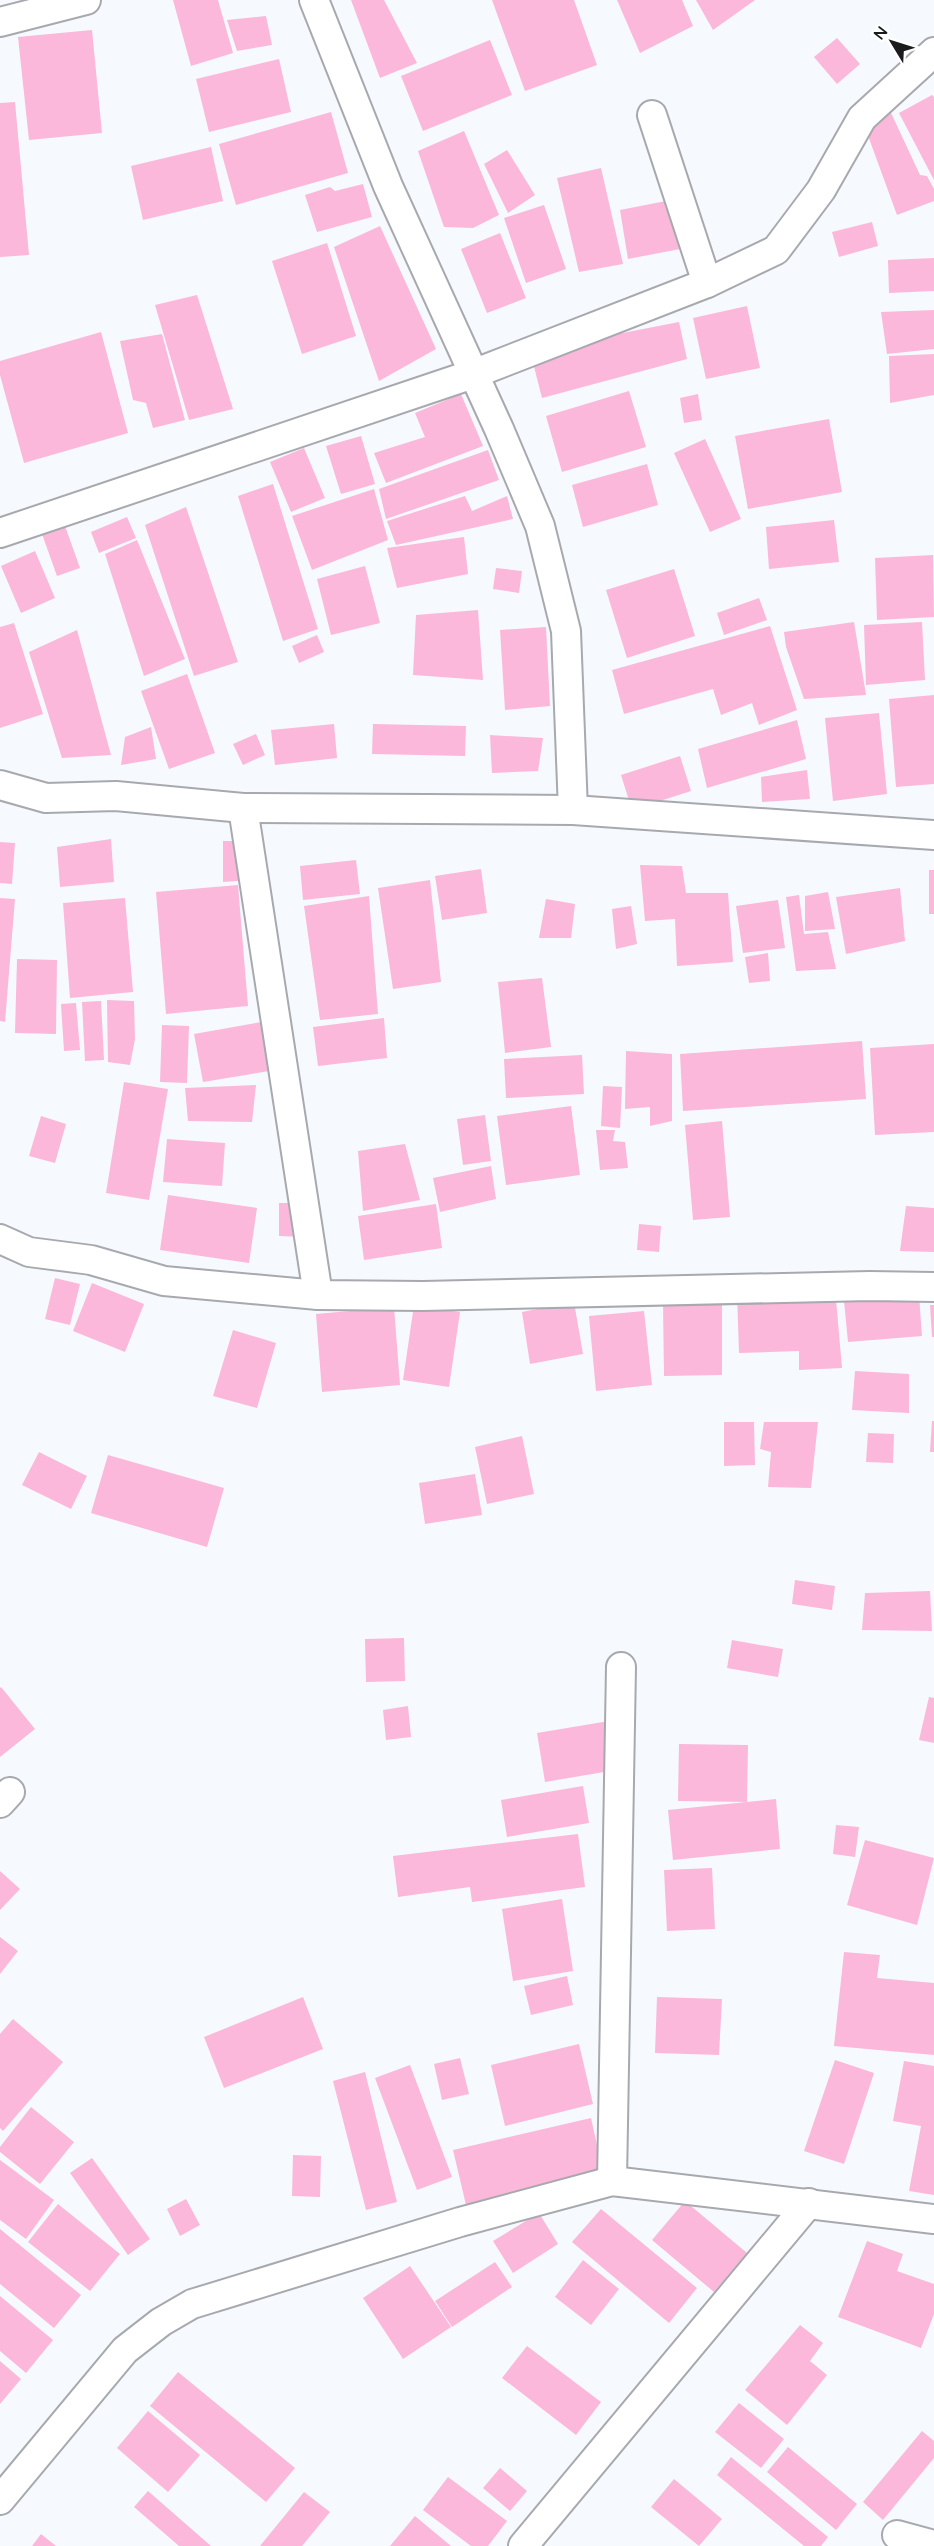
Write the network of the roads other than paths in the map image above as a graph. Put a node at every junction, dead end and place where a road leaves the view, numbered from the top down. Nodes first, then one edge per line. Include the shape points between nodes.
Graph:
1 (86, 0) edge
2 (314, 0) edge
3 (0, 22) edge
4 (934, 52) edge
5 (652, 115) dead end
6 (707, 283) junction
7 (473, 374) junction
8 (0, 533) edge
9 (0, 785) edge
10 (243, 808) junction
11 (573, 810) junction
12 (934, 835) edge
13 (0, 1239) edge
14 (934, 1287) edge
15 (318, 1295) junction
16 (621, 1667) dead end
17 (612, 2181) junction
18 (809, 2203) junction
19 (934, 2219) edge
20 (0, 2500) edge
21 (897, 2535) dead end
22 (934, 2544) edge
23 (523, 2546) edge

1 - 3 street
2 - 7 street via 388,186
4 - 6 street via 862,118 821,190 777,250
5 - 6 street
6 - 7 street
7 - 8 street
7 - 11 street via 540,526 566,631
9 - 10 street via 46,798 116,796
10 - 11 street
10 - 15 street
11 - 12 street
13 - 15 street via 29,1251 91,1260 164,1281
14 - 15 street
16 - 17 street
17 - 18 street
17 - 20 street via 460,2222 192,2304 125,2350
18 - 19 street
18 - 23 street
21 - 22 street

